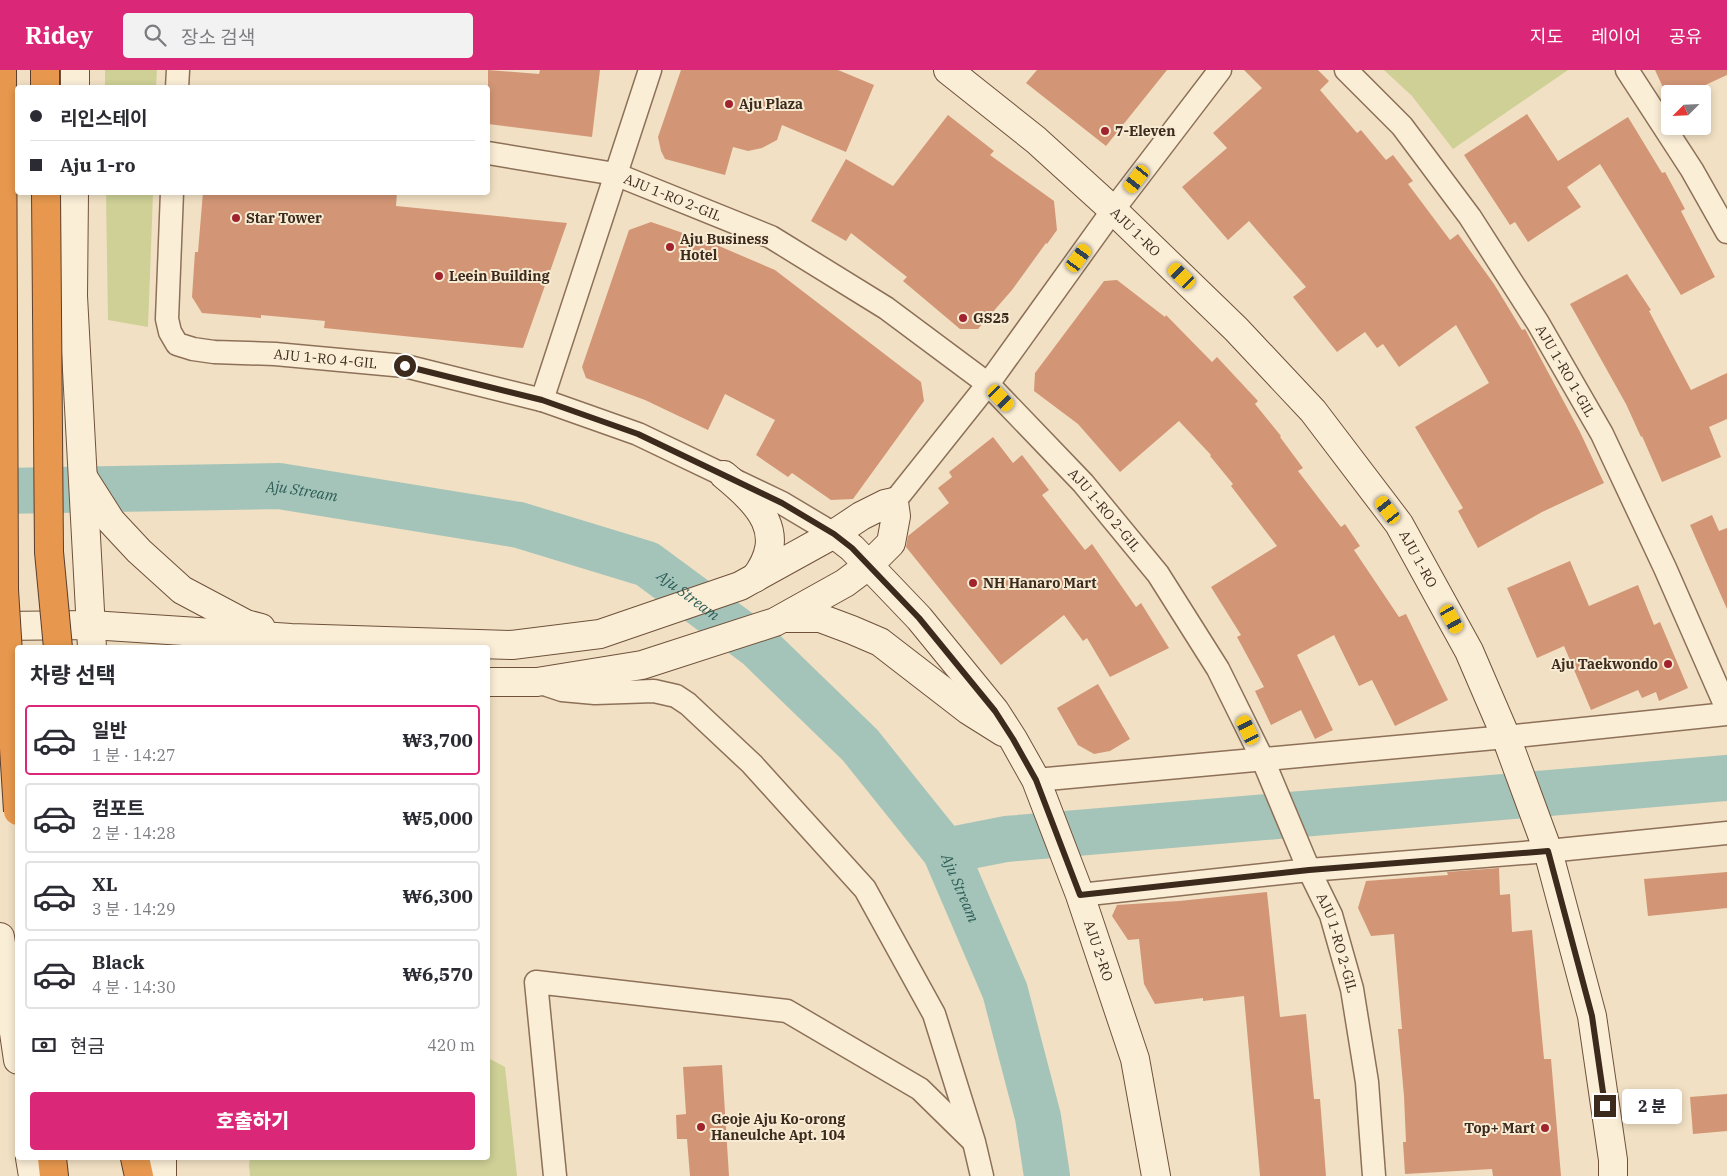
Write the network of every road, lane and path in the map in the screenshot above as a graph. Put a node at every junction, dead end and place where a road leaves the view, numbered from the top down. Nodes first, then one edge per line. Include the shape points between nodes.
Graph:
1 (2, 70) edge
2 (45, 70) edge
3 (75, 70) edge
4 (178, 70) edge
5 (650, 70) edge
6 (948, 70) edge
7 (1220, 70) edge
8 (1346, 70) edge
9 (1626, 70) edge
10 (45, 85) edge
11 (75, 85) edge
12 (177, 85) edge
13 (490, 153) edge
14 (615, 174) junction
15 (46, 195) edge
16 (74, 195) edge
17 (172, 195) edge
18 (1113, 210) junction
19 (1727, 232) edge
20 (988, 384) junction
21 (542, 400) junction
22 (82, 475) junction
23 (724, 475) junction
24 (894, 502) junction
25 (834, 534) junction
26 (869, 564) junction
27 (747, 582) junction
28 (779, 620) junction
29 (0, 626) edge
30 (91, 636) edge
31 (291, 638) junction
32 (58, 645) edge
33 (0, 670) edge
34 (15, 670) edge
35 (490, 682) edge
36 (537, 682) junction
37 (1727, 708) edge
38 (1727, 714) edge
39 (1506, 737) junction
40 (1013, 739) junction
41 (1263, 760) junction
42 (15, 764) edge
43 (1036, 780) junction
44 (1727, 833) edge
45 (1548, 851) junction
46 (1309, 870) junction
47 (1080, 895) junction
48 (0, 937) edge
49 (4, 980) edge
50 (15, 1043) edge
51 (974, 1142) junction
52 (30, 1160) edge
53 (52, 1160) edge
54 (135, 1160) edge
55 (162, 1160) edge
56 (33, 1176) edge
57 (54, 1176) edge
58 (138, 1176) edge
59 (162, 1176) edge
60 (555, 1176) edge
61 (982, 1176) edge
62 (1156, 1176) edge
63 (1374, 1176) edge
64 (1613, 1176) edge

1 - 42 highway, bridge via 4,590
2 - 10 highway
3 - 11 street
4 - 12 street
5 - 14 street
6 - 18 street, AJU 1-RO via 1036,140
7 - 18 street
8 - 37 street, AJU 1-RO 1-GIL via 1402,126 1470,217 1538,323 1602,434
9 - 19 street via 1692,170
13 - 14 street, AJU 1-RO 2-GIL
14 - 20 street, AJU 1-RO 2-GIL via 771,237 886,308
14 - 21 street
15 - 32 highway, bridge via 49,552
16 - 22 street via 73,296
17 - 21 street, AJU 1-RO 4-GIL via 167,319 176,344 214,352 405,366
18 - 20 street
18 - 39 street, AJU 1-RO via 1236,329 1313,411 1393,517 1469,651
20 - 24 street
20 - 41 street, AJU 1-RO 2-GIL via 1083,483 1158,574 1218,669
21 - 23 street, AJU 1-RO 4-GIL via 638,434
22 - 30 street
22 - 31 street via 111,521 182,590 246,624
23 - 25 street, AJU 1-RO 4-GIL via 782,503
23 - 27 street via 748,494 770,529 764,566
24 - 25 street via 861,516
24 - 26 street via 896,516 891,543
25 - 26 street, AJU 2-RO
25 - 27 street
26 - 28 street via 845,583
26 - 40 street, AJU 2-RO via 919,618 995,711
27 - 31 street via 600,634 512,645
28 - 36 street via 642,665
28 - 40 street via 820,618 880,642 968,710
29 - 30 street
30 - 31 street
33 - 34 street
35 - 36 street
36 - 51 street via 562,690 595,693 654,691 676,696 752,764 865,889 934,1014
38 - 39 street
39 - 41 street
39 - 45 street, AJU 1-RO
40 - 43 street, AJU 2-RO
41 - 43 street
41 - 46 street, AJU 1-RO 2-GIL
43 - 47 street, AJU 2-RO
44 - 45 street
45 - 46 street
45 - 64 street, AJU 1-RO via 1592,1016
46 - 47 street
46 - 63 street, AJU 1-RO 2-GIL via 1331,915 1352,989 1367,1082
47 - 62 street, AJU 2-RO via 1135,1059
48 - 49 street
49 - 50 street
51 - 60 street via 920,1090 787,1011 536,982
51 - 61 street
52 - 56 street
53 - 57 highway
54 - 58 highway
55 - 59 street

